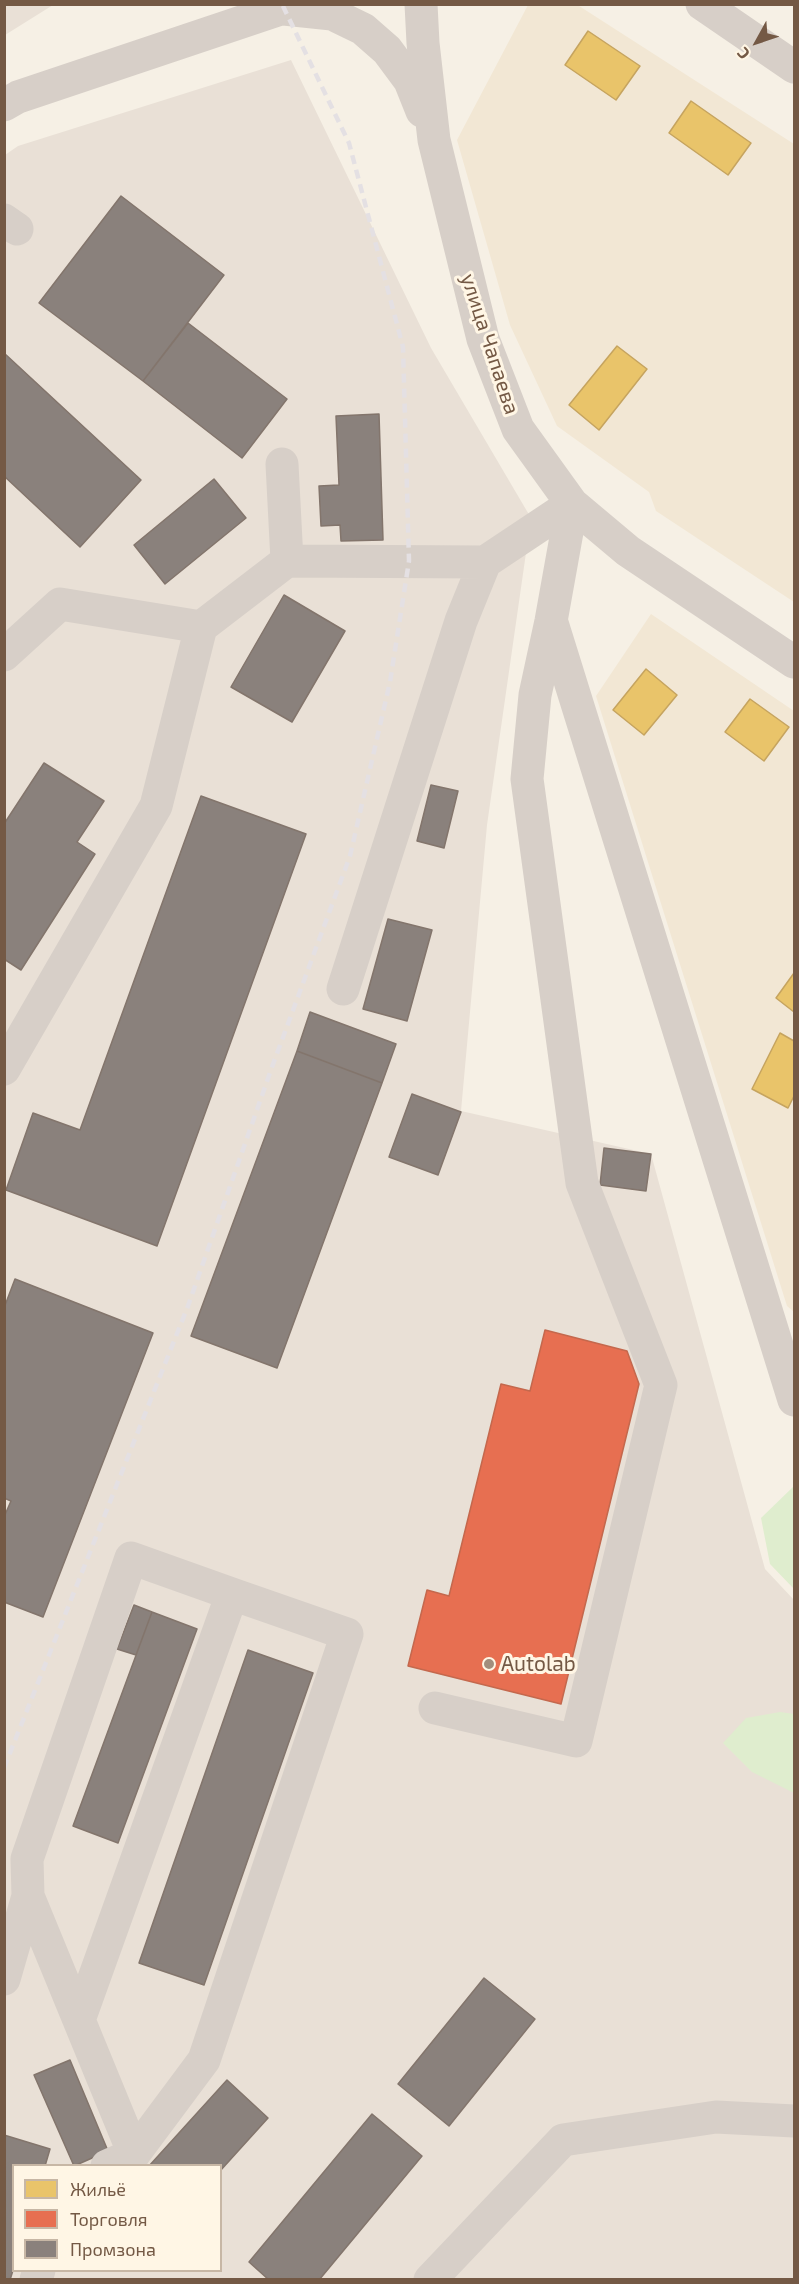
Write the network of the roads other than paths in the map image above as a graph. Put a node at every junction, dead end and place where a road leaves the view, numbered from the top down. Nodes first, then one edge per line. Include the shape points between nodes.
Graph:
1 (421, 4) edge
2 (702, 4) edge
3 (290, 7) edge
4 (795, 67) edge
5 (4, 105) edge
6 (434, 140) junction
7 (282, 464) dead end
8 (572, 504) junction
9 (287, 561) junction
10 (485, 562) junction
11 (551, 621) junction
12 (201, 627) junction
13 (4, 655) edge
14 (795, 662) edge
15 (343, 989) dead end
16 (4, 1069) edge
17 (795, 1400) edge
18 (232, 1594) junction
19 (435, 1708) dead end
20 (16, 1854) edge
21 (28, 1896) junction
22 (4, 1979) edge
23 (79, 2020) junction
24 (795, 2121) edge
25 (120, 2160) edge
26 (430, 2280) edge

1 - 6 street, улица Чапаева
2 - 4 street
3 - 5 street via 18,97
3 - 6 street via 332,14 363,29 387,50 410,81
6 - 8 street, улица Чапаева via 491,359 518,429
7 - 9 street
8 - 10 street
8 - 11 street
8 - 14 street, улица Чапаева via 628,551
9 - 10 street
9 - 12 street
10 - 15 street via 461,621
11 - 17 street
11 - 19 street via 535,695 527,779 582,1183 662,1385 576,1741
12 - 13 street via 60,604
12 - 16 street via 156,806
18 - 20 street via 131,1558
18 - 23 street
18 - 25 street via 347,1634 204,2060
20 - 21 street
21 - 22 street
21 - 23 street
23 - 25 street
24 - 26 street via 716,2117 563,2140

